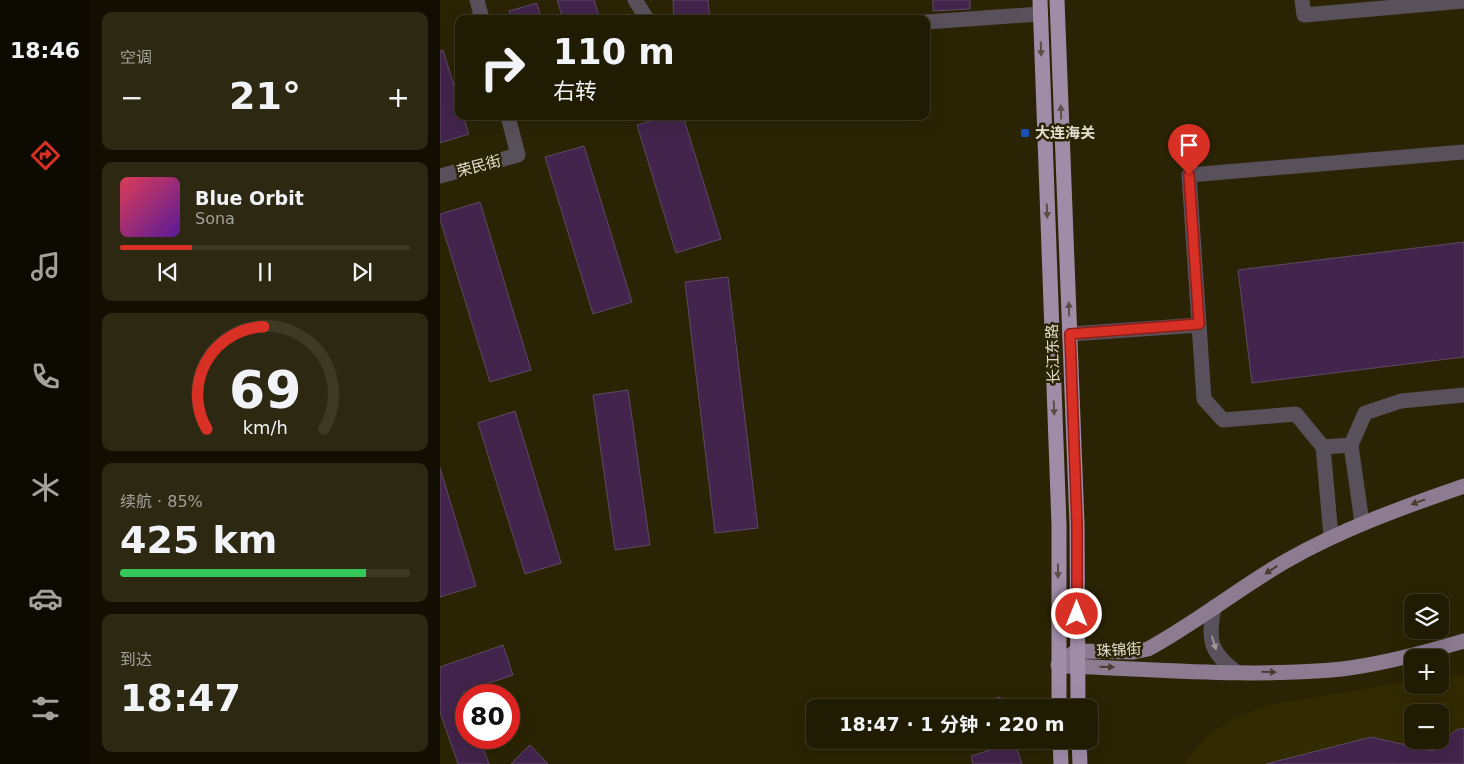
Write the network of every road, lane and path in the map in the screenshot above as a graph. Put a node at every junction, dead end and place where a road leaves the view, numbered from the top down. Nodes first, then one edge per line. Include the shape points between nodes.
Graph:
1 (477, 0) edge
2 (635, 0) edge
3 (1057, 0) edge
4 (1302, 0) edge
5 (1464, 1) edge
6 (1040, 7) edge
7 (481, 15) edge
8 (644, 15) edge
9 (930, 21) edge
10 (509, 120) edge
11 (1464, 152) edge
12 (440, 176) edge
13 (1199, 324) junction
14 (1070, 334) junction
15 (1464, 395) edge
16 (1351, 445) junction
17 (1323, 447) junction
18 (1464, 486) edge
19 (1362, 523) junction
20 (1332, 536) junction
21 (1214, 607) junction
22 (1464, 641) edge
23 (1076, 659) junction
24 (1058, 665) junction
25 (1236, 672) junction
26 (1059, 699) edge
27 (1078, 699) edge
28 (1060, 749) edge
29 (1079, 749) edge
30 (1061, 764) edge
31 (1080, 764) edge

1 - 7 street
2 - 8 street
14 -> 3 highway, 长江东路
4 - 5 street via 1304,14
6 - 9 street
6 -> 24 highway, 长江东路 via 1059,525
10 - 12 street, 荣民街 via 518,155
11 - 13 street via 1189,175
13 - 14 street
13 - 17 street via 1204,400 1223,420 1296,414
14 - 23 highway, 长江东路 via 1077,524
15 - 16 street via 1401,401 1365,413
16 - 17 street
16 - 19 street
17 - 20 street
18 -> 19 main road, 珠锦街
19 - 20 main road, 珠锦街
20 -> 21 main road, 珠锦街
21 - 23 main road, 珠锦街 via 1148,649
21 -> 25 street via 1210,626 1212,643 1220,660
25 -> 22 main road, 珠锦街 via 1343,669 1410,658
23 - 24 main road, 珠锦街
23 -> 25 main road, 珠锦街
23 - 27 highway, 长江东路
24 - 26 highway, 长江东路
28 - 30 highway
29 - 31 highway

